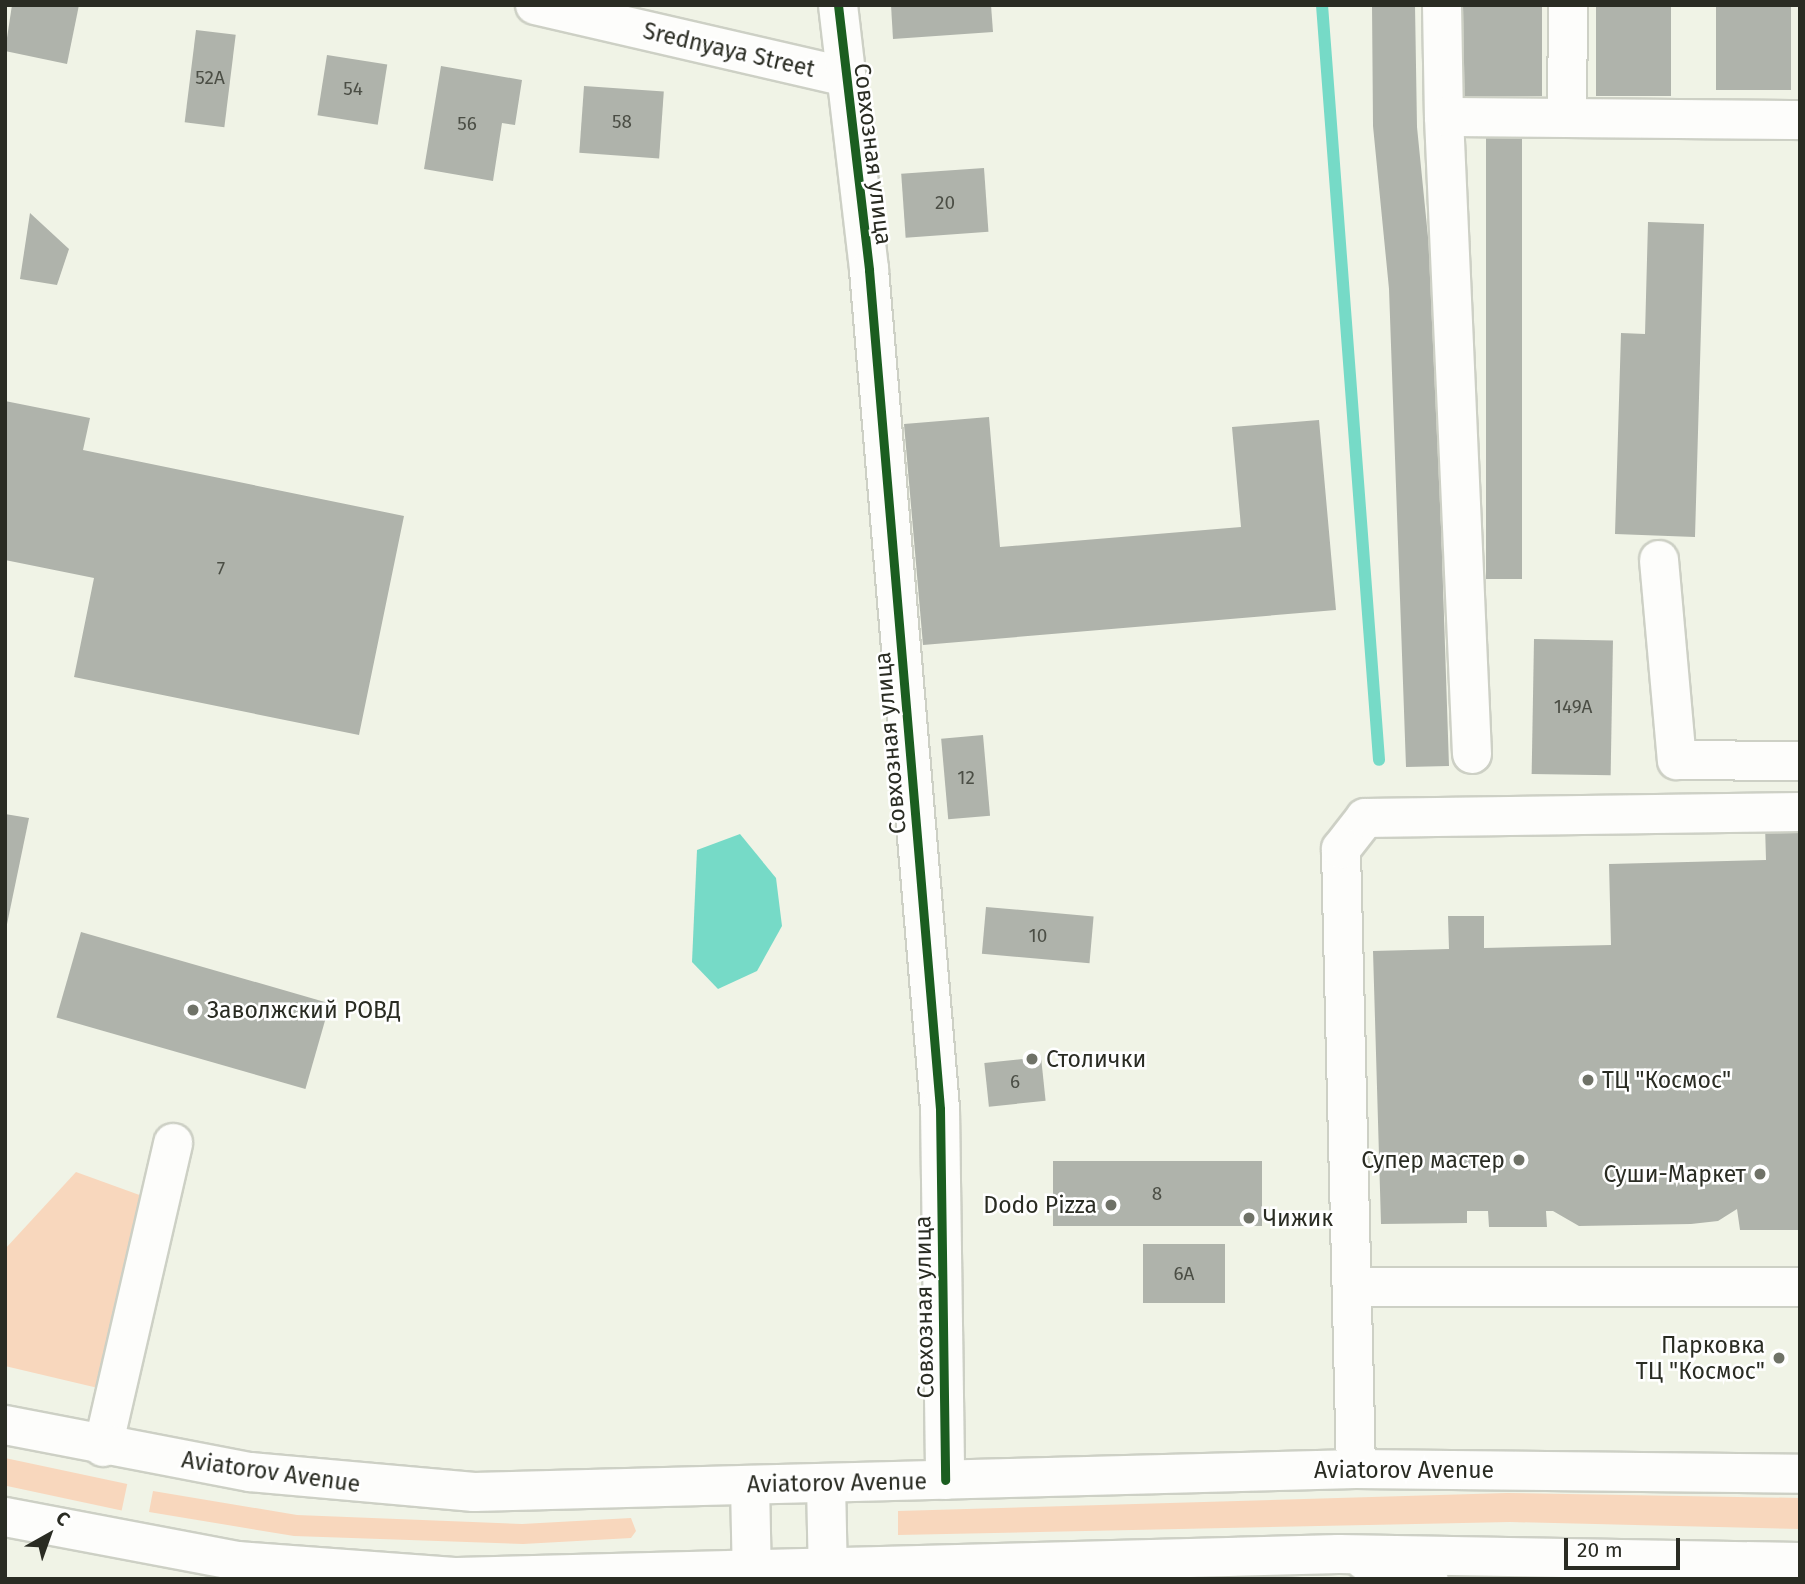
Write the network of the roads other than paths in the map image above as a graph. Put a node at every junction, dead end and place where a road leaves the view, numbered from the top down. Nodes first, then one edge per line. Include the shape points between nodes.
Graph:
1 (535, 5) edge
2 (838, 5) edge
3 (1442, 5) edge
4 (1568, 5) edge
5 (842, 76) junction
6 (1444, 117) junction
7 (1567, 118) junction
8 (1800, 120) edge
9 (1660, 561) dead end
10 (1472, 754) dead end
11 (1800, 761) edge
12 (1800, 812) edge
13 (173, 1143) dead end
14 (1352, 1287) junction
15 (1800, 1287) edge
16 (5, 1425) edge
17 (103, 1447) junction
18 (1356, 1469) junction
19 (1800, 1474) edge
20 (945, 1480) junction
21 (826, 1483) junction
22 (750, 1485) junction
23 (5, 1517) edge
24 (1339, 1554) junction
25 (1800, 1562) edge
26 (752, 1574) edge
27 (828, 1574) edge
28 (1429, 1579) edge

1 - 5 main road, Srednyaya Street
2 - 5 main road, Совхозная улица
3 - 6 main road
4 - 7 main road
5 - 20 main road, Совхозная улица via 869,270 940,1109
6 - 7 main road
6 - 10 main road
7 - 8 main road
9 - 11 main road via 1677,760
12 - 14 main road via 1364,818 1340,849
13 - 17 main road
14 - 15 main road
14 - 18 main road
16 - 17 main road, Aviatorov Avenue
17 - 22 main road, Aviatorov Avenue via 250,1472 474,1492
18 - 19 main road, Aviatorov Avenue
18 - 20 main road, Aviatorov Avenue
20 - 21 main road, Aviatorov Avenue
21 - 22 main road, Aviatorov Avenue
21 - 27 main road
22 - 26 main road
23 - 26 main road via 237,1561 358,1572 457,1577
24 - 25 main road
24 - 27 main road
24 - 28 main road
26 - 27 main road

